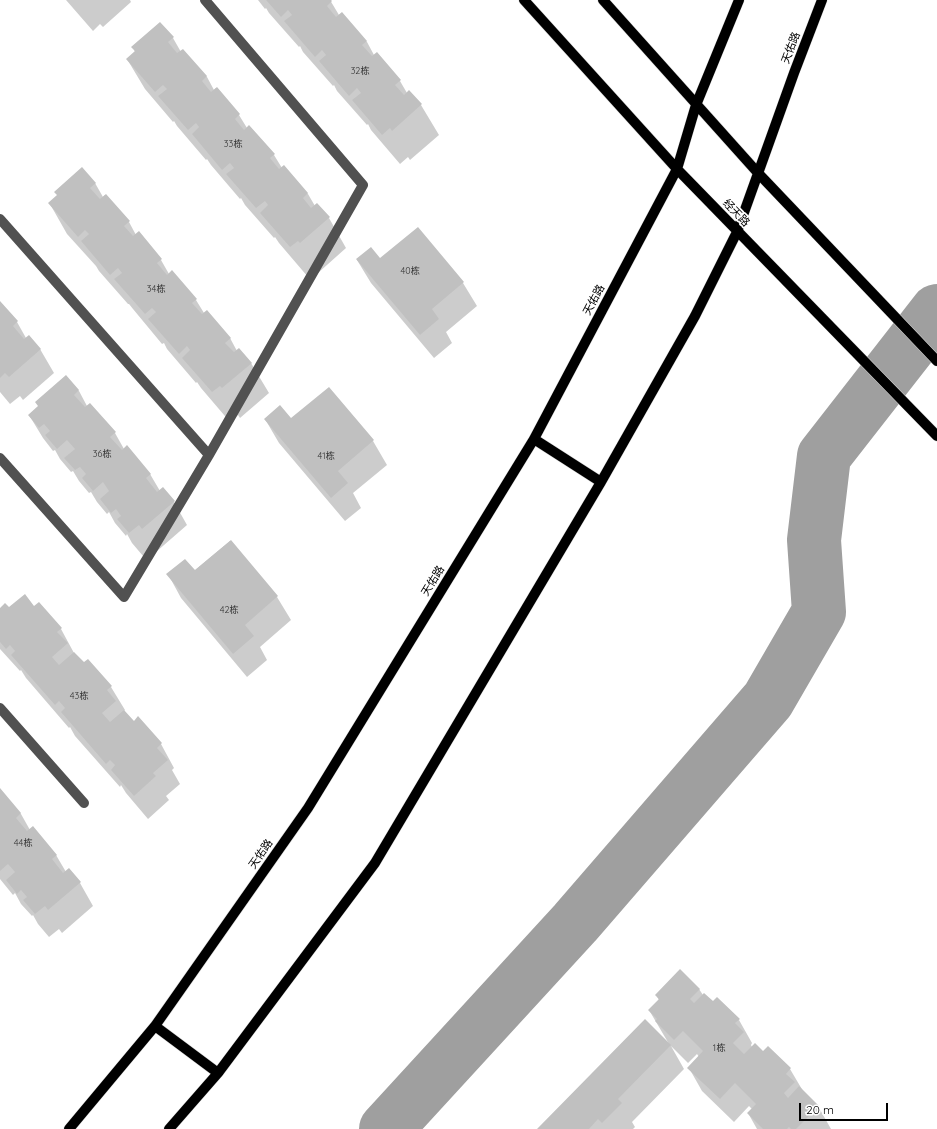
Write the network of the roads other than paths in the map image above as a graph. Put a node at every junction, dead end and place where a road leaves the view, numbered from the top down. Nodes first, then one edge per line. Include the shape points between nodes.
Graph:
1 (205, 0) edge
2 (524, 0) edge
3 (603, 0) edge
4 (739, 0) edge
5 (822, 0) edge
6 (696, 105) junction
7 (678, 169) junction
8 (758, 173) junction
9 (0, 219) edge
10 (737, 232) junction
11 (937, 361) edge
12 (937, 436) edge
13 (534, 439) junction
14 (209, 455) junction
15 (0, 458) edge
16 (601, 482) junction
17 (0, 708) edge
18 (84, 803) dead end
19 (155, 1026) junction
20 (218, 1073) junction
21 (69, 1129) edge
22 (169, 1129) edge

1 - 14 lane via 363,185
2 - 7 main road, 经天路
3 - 6 main road
4 - 6 main road, 天佑路
5 - 8 main road, 天佑路
6 - 7 main road, 天佑路
6 - 8 main road
7 - 10 main road, 经天路
7 - 13 main road, 天佑路
8 - 10 main road, 天佑路
8 - 11 main road
9 - 14 lane
10 - 12 main road, 经天路
10 - 16 main road, 天佑路 via 695,316
13 - 16 main road
13 - 19 main road, 天佑路 via 308,808
14 - 15 lane via 124,597
16 - 20 main road, 天佑路 via 375,863
17 - 18 lane
19 - 20 main road
19 - 21 main road, 天佑路
20 - 22 main road, 天佑路

